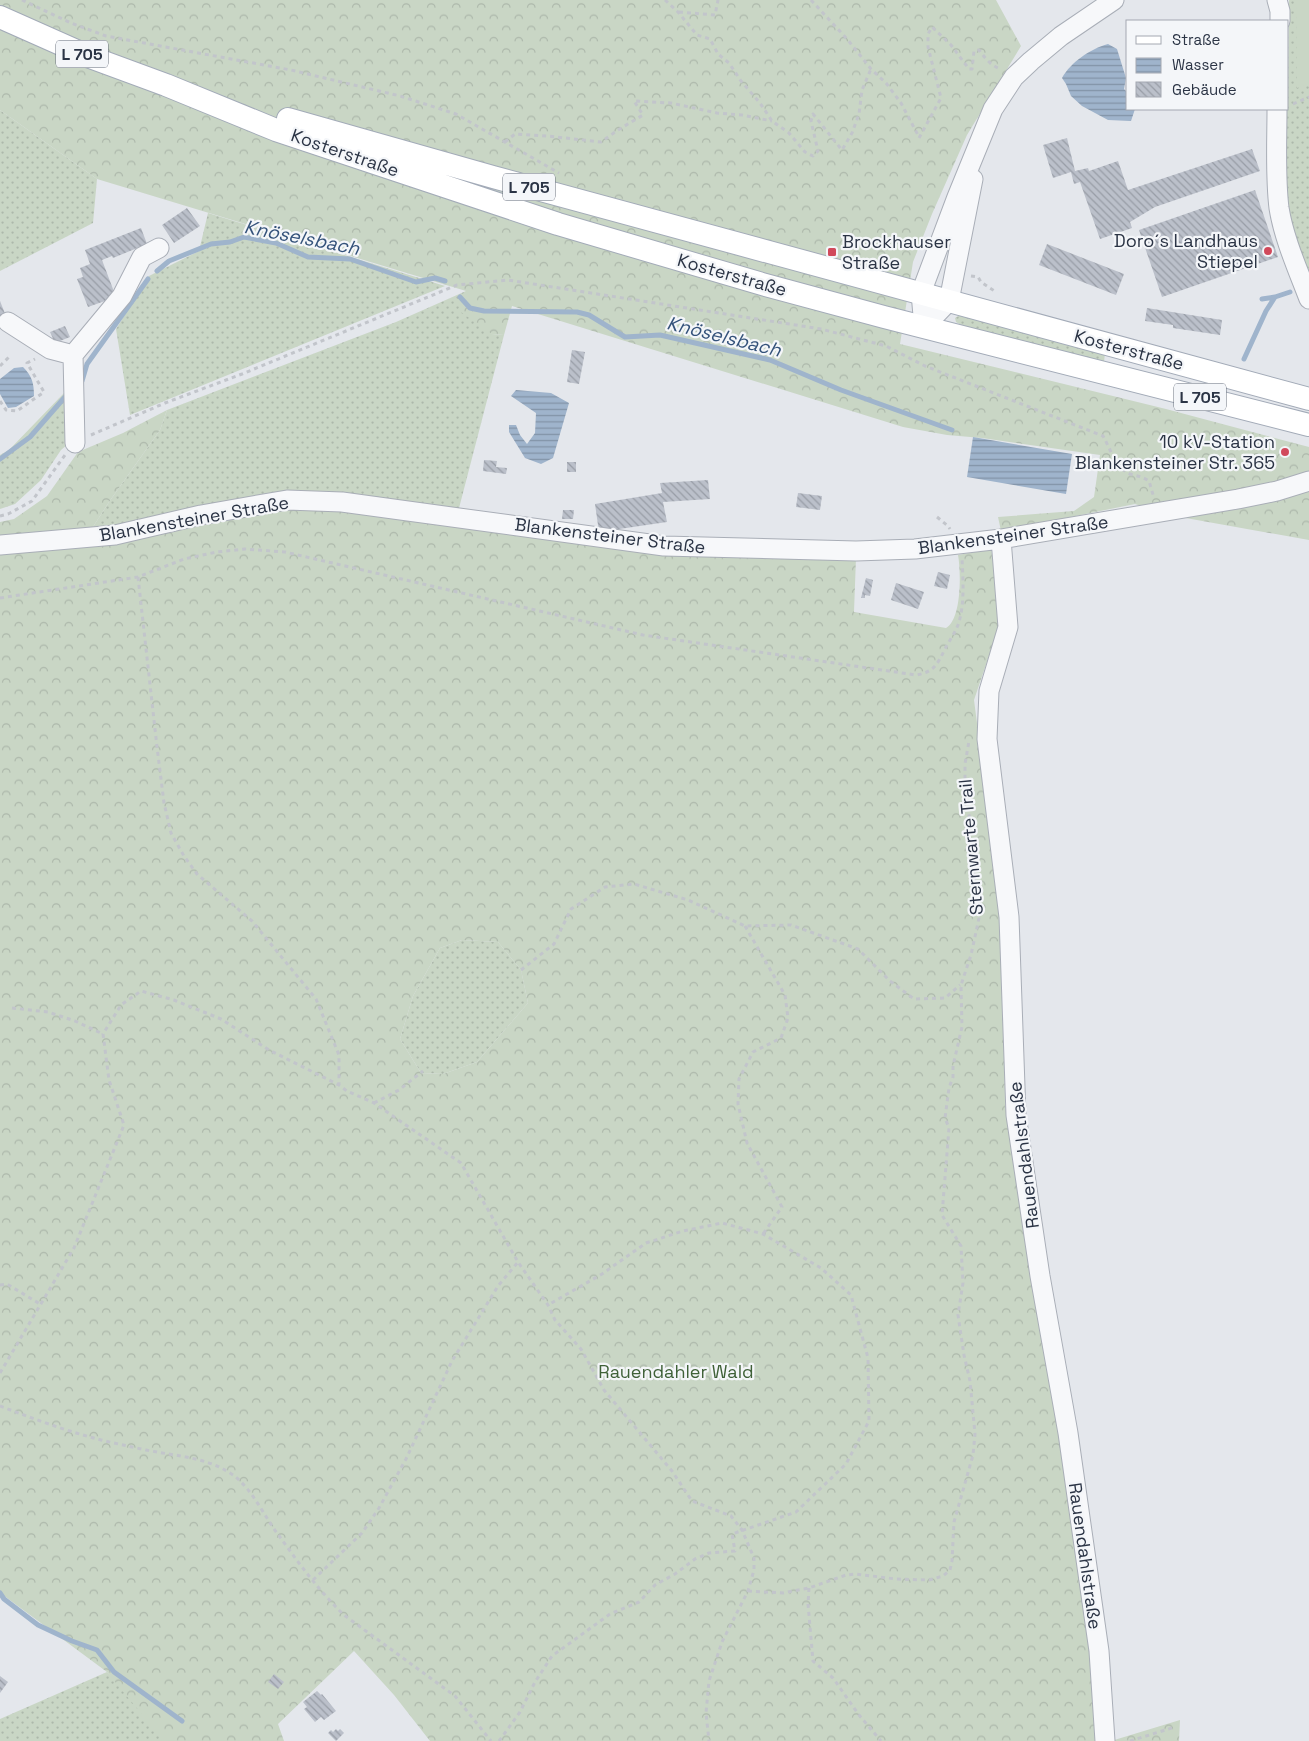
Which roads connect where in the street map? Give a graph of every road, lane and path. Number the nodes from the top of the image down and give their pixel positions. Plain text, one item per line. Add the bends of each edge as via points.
1 (22, 0) edge
2 (665, 0) edge
3 (718, 0) edge
4 (811, 0) edge
5 (1114, 0) edge
6 (1277, 0) edge
7 (678, 12) junction
8 (0, 17) edge
9 (1280, 20) edge
10 (871, 69) junction
11 (1021, 70) junction
12 (166, 85) junction
13 (1309, 97) edge
14 (1289, 106) edge
15 (1277, 110) edge
16 (772, 121) junction
17 (983, 134) junction
18 (505, 142) junction
19 (563, 176) dead end
20 (159, 248) dead end
21 (921, 293) junction
22 (1309, 299) edge
23 (949, 300) junction
24 (8, 322) dead end
25 (924, 327) junction
26 (50, 349) junction
27 (73, 355) junction
28 (10, 356) dead end
29 (0, 366) edge
30 (1309, 399) edge
31 (0, 402) edge
32 (1309, 425) edge
33 (75, 443) junction
34 (1309, 481) edge
35 (1151, 488) dead end
36 (0, 516) edge
37 (1001, 539) junction
38 (961, 544) junction
39 (0, 545) edge
40 (138, 576) junction
41 (0, 598) edge
42 (969, 737) dead end
43 (744, 926) junction
44 (521, 970) dead end
45 (960, 985) junction
46 (12, 1008) dead end
47 (103, 1034) junction
48 (423, 1070) dead end
49 (339, 1085) junction
50 (374, 1103) junction
51 (763, 1234) junction
52 (518, 1262) junction
53 (0, 1285) edge
54 (40, 1304) junction
55 (548, 1305) junction
56 (0, 1373) edge
57 (0, 1406) edge
58 (742, 1530) junction
59 (312, 1580) junction
60 (809, 1588) junction
61 (748, 1591) junction
62 (1175, 1727) dead end
63 (491, 1741) edge
64 (499, 1741) edge
65 (709, 1741) edge
66 (881, 1741) edge
67 (1105, 1741) edge
68 (1130, 1741) edge

1 - 18 path via 106,36 272,66 400,96 456,114
2 - 7 path
3 - 7 path via 715,15
4 - 10 path
5 - 11 street via 1061,36
6 - 9 street
7 - 16 path via 697,35 710,39 718,54 730,63
8 - 12 main road, Kosterstraße / L 705 via 90,57
10 - 11 path via 901,103 920,138 941,98 928,47 928,34 932,27 969,69 972,69 974,51 979,50 998,68
10 - 16 path via 862,90 852,133 842,150 813,114 811,121 818,150 813,156
11 - 17 street via 998,102
12 - 21 main road, Kosterstraße / L 705
12 - 25 main road, Kosterstraße / L 705 via 276,130 558,224
13 - 14 path
15 - 22 street via 1280,210 1288,243
16 - 18 path via 670,103 634,101 643,115 601,142 514,134
17 - 21 street
17 - 23 street
18 - 19 path
20 - 27 street via 142,256 122,296
21 - 23 main road, Kosterstraße / L 705
21 - 25 street
23 - 25 street
23 - 30 main road, Kosterstraße / L 705
24 - 26 street
25 - 32 main road, Kosterstraße / L 705
26 - 27 street
26 - 31 path via 27,363 44,392 17,411 6,410
27 - 33 street
28 - 29 path
33 - 35 path via 165,403 457,285 508,280 821,329 886,346 925,366 1103,436 1123,470 1149,481
33 - 36 path via 32,501
34 - 37 street, Blankensteiner Straße via 1238,499
37 - 38 street, Blankensteiner Straße
37 - 67 street, Rauendahlstraße via 1008,628 989,691 987,739 1009,917 1016,1115 1068,1433 1098,1651
38 - 39 street, Blankensteiner Straße via 856,551 664,546 342,502 288,500 210,513 115,535
38 - 40 path via 963,578 958,624 940,660 928,673 916,675 643,635 285,552 245,549 217,552 184,559
40 - 41 path
40 - 49 path via 164,803 171,833 197,874 252,921 316,999 339,1055
42 - 45 path, Sternwarte Trail via 965,764 966,796 973,834 979,918
43 - 44 path via 688,900 634,884 606,887 571,909 554,944
43 - 45 path via 791,925 858,949 890,981 914,999 945,998
43 - 51 path via 785,995 788,1018 781,1038 753,1052 739,1079 738,1104 747,1143 782,1208
45 - 60 path, Sternwarte Trail via 962,1027 948,1088 945,1118 949,1128 942,1216 961,1246 963,1283 958,1315 970,1381 975,1434 973,1455 954,1522 950,1570 929,1580 846,1575
46 - 47 path via 48,1012
47 - 49 path via 121,1005 140,991 174,1000 221,1019 270,1050
47 - 54 path via 109,1080 124,1125 74,1248
48 - 50 path via 399,1090
49 - 50 path
50 - 52 path via 461,1163
51 - 55 path via 722,1223 646,1243 602,1274
51 - 58 path via 822,1268 851,1294 868,1358 869,1421 846,1464 796,1512
52 - 55 path
52 - 59 path via 498,1286 452,1361 406,1459 362,1533
53 - 54 path via 7,1284
54 - 56 path
55 - 58 path via 555,1320 581,1349 604,1390 692,1500 731,1516
57 - 59 path via 101,1440 210,1464 232,1475 244,1486
58 - 61 path via 754,1558
58 - 64 path via 732,1534 735,1551 710,1553 696,1559 655,1585 639,1602 610,1614 552,1656
59 - 63 path via 344,1615 456,1696
60 - 61 path, Sternwarte Trail via 782,1593
60 - 66 path via 813,1661 833,1678
61 - 65 path via 722,1642 710,1681 706,1713
62 - 68 path

